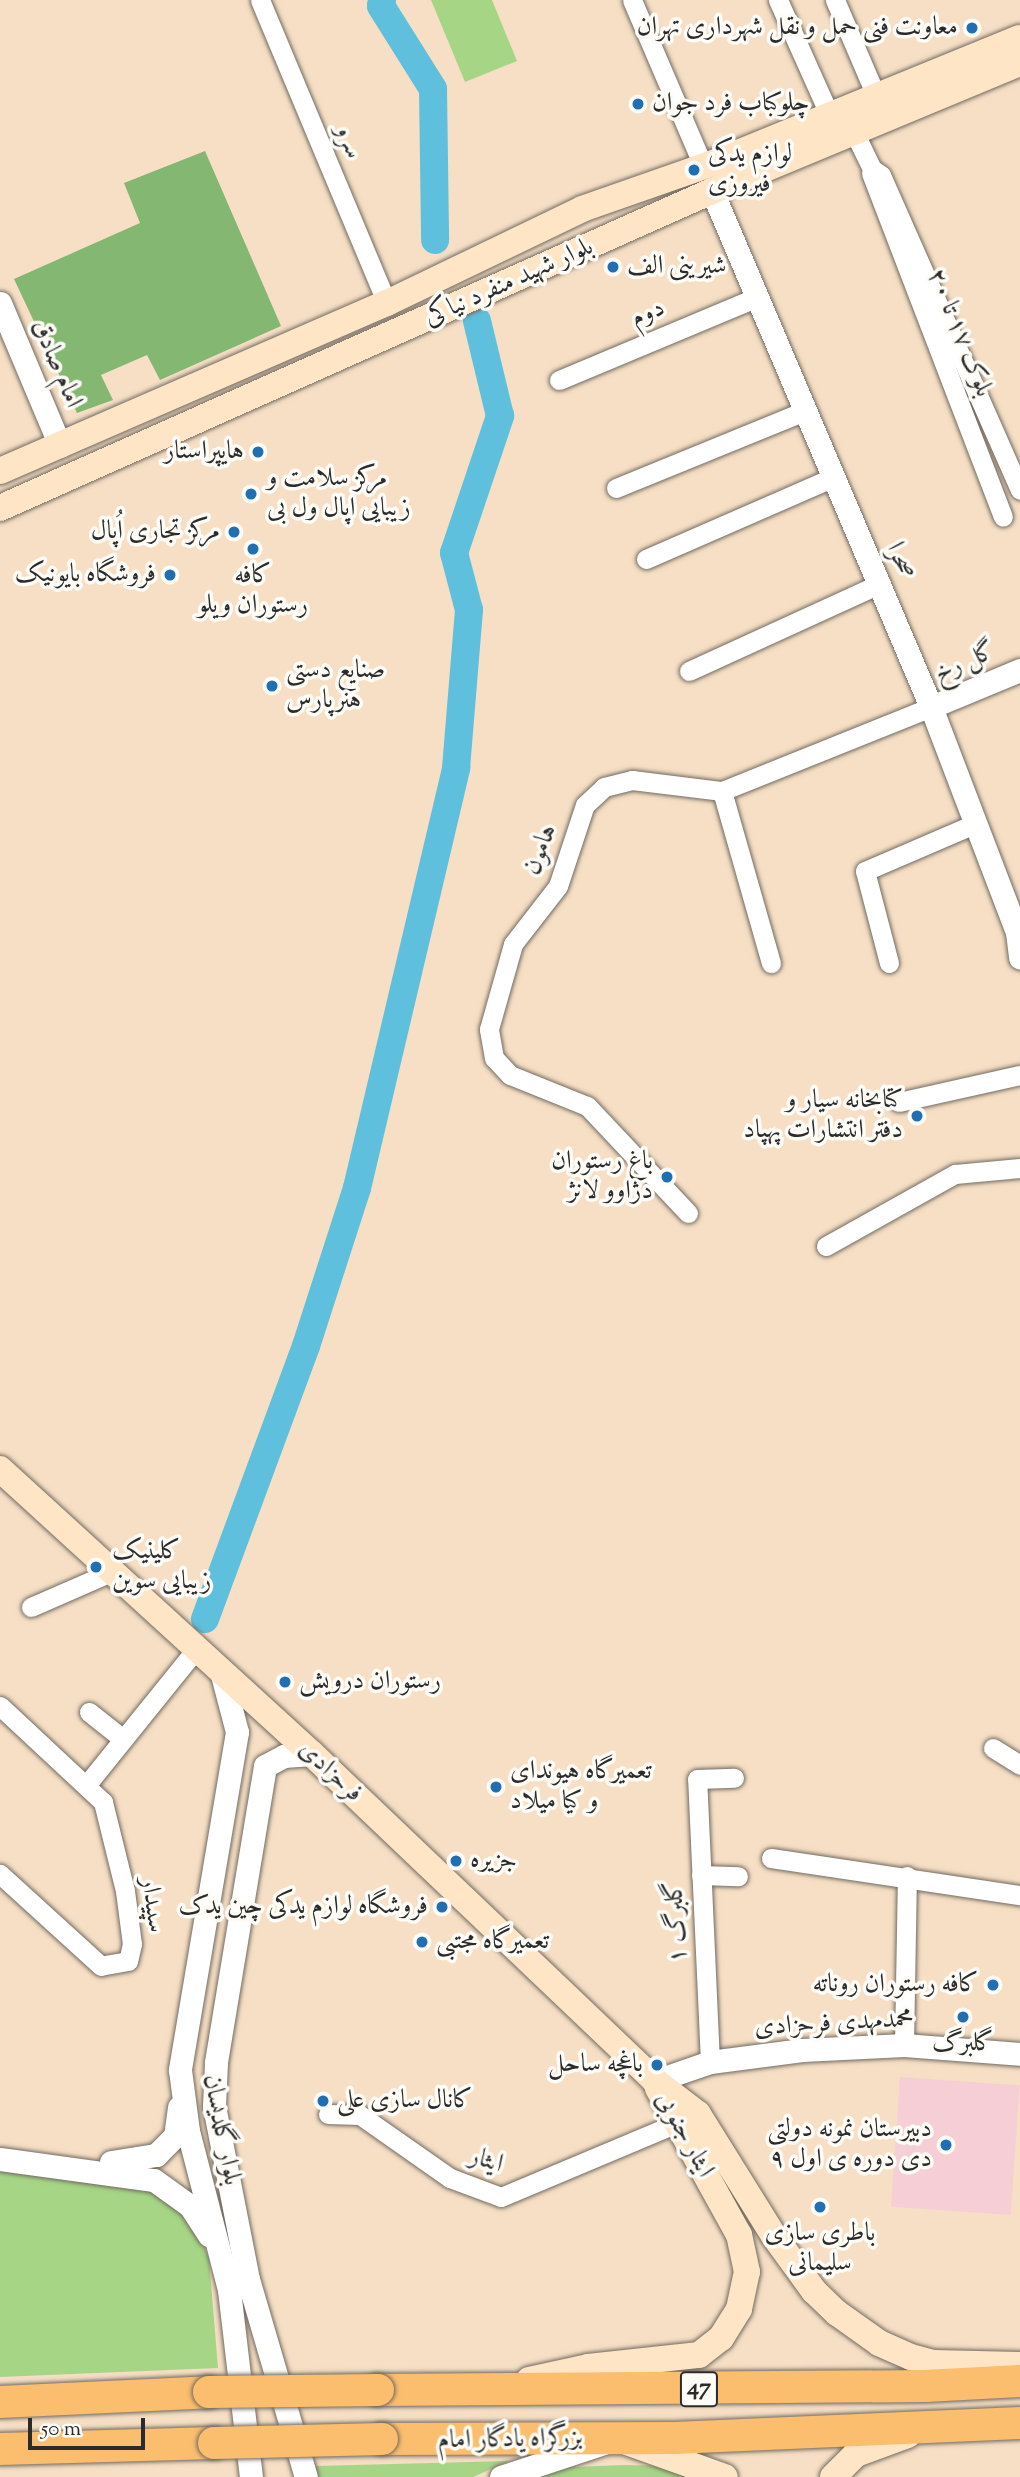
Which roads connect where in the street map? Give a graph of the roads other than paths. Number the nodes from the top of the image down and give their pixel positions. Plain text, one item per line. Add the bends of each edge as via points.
1 (260, 0) edge
2 (632, 0) edge
3 (778, 0) edge
4 (835, 0) edge
5 (1020, 23) edge
6 (1020, 38) edge
7 (1020, 64) edge
8 (872, 84) junction
9 (824, 103) junction
10 (855, 134) junction
11 (708, 165) junction
12 (872, 169) junction
13 (712, 191) junction
14 (449, 273) junction
15 (757, 297) junction
16 (387, 303) junction
17 (466, 303) junction
18 (1, 311) edge
19 (559, 380) dead end
20 (806, 411) junction
21 (60, 446) junction
22 (0, 471) edge
23 (834, 477) junction
24 (617, 488) dead end
25 (1020, 490) edge
26 (0, 508) edge
27 (1003, 517) dead end
28 (646, 559) dead end
29 (879, 584) junction
30 (1020, 670) edge
31 (689, 671) dead end
32 (931, 707) junction
33 (722, 791) junction
34 (974, 824) junction
35 (1020, 958) edge
36 (771, 963) dead end
37 (889, 963) dead end
38 (1020, 1075) edge
39 (899, 1102) dead end
40 (1020, 1168) edge
41 (688, 1213) dead end
42 (826, 1246) dead end
43 (0, 1469) edge
44 (111, 1572) junction
45 (31, 1607) dead end
46 (196, 1649) junction
47 (221, 1671) junction
48 (0, 1706) edge
49 (89, 1712) dead end
50 (123, 1739) junction
51 (993, 1748) dead end
52 (312, 1754) junction
53 (232, 1760) junction
54 (1020, 1765) edge
55 (265, 1766) junction
56 (734, 1778) dead end
57 (88, 1783) junction
58 (771, 1857) dead end
59 (0, 1874) edge
60 (701, 1875) junction
61 (738, 1876) dead end
62 (907, 1876) junction
63 (1020, 1895) edge
64 (904, 2045) junction
65 (1020, 2053) edge
66 (710, 2062) junction
67 (181, 2080) junction
68 (654, 2081) junction
69 (328, 2114) dead end
70 (675, 2124) junction
71 (0, 2148) edge
72 (0, 2159) edge
73 (219, 2249) junction
74 (1020, 2365) edge
75 (1020, 2381) edge
76 (483, 2390) junction
77 (0, 2394) edge
78 (42, 2399) junction
79 (0, 2402) edge
80 (1020, 2423) edge
81 (930, 2429) junction
82 (616, 2438) junction
83 (0, 2449) edge
84 (251, 2477) edge
85 (306, 2477) edge
86 (501, 2477) edge
87 (725, 2477) edge
88 (833, 2477) edge

1 - 16 street, سرو
2 - 11 street
3 - 9 street
4 - 8 street
5 - 8 main road
6 - 11 main road, بلوار شهید منفرد نیاکی
7 - 10 main road, بلوار شهید منفرد نیاکی
8 - 9 main road
9 - 11 main road via 736,144
10 - 12 street
10 - 13 main road, بلوار شهید منفرد نیاکی
11 - 14 main road, بلوار شهید منفرد نیاکی via 582,209
12 - 25 street via 881,175
12 - 27 street, بلوک ۱۷ تا ۲۰ via 869,178
13 - 15 street, صحرا
13 - 17 main road, بلوار شهید منفرد نیاکی
14 - 16 main road, بلوار شهید منفرد نیاکی
14 - 17 main road via 439,286 442,300
15 - 19 street, دوم
15 - 20 street, صحرا
16 - 21 main road, بلوار شهید منفرد نیاکی
17 - 26 main road, بلوار شهید منفرد نیاکی
18 - 21 street, امام صادق
20 - 23 street, صحرا
20 - 24 street
21 - 22 main road, بلوار شهید منفرد نیاکی
23 - 28 street
23 - 29 street, صحرا
29 - 31 street
29 - 32 street, صحرا
30 - 32 street, گل رخ
32 - 33 street, هامون
32 - 34 street, صحرا
33 - 36 street
33 - 41 street, هامون via 632,780 604,788 585,805 558,887 513,944 489,1029 494,1058 510,1075 587,1106
34 - 35 street, صحرا via 1017,933
34 - 37 street via 865,871
38 - 39 street
40 - 42 street via 956,1174
43 - 44 main road, فرحزادی
44 - 45 street
44 - 46 main road, فرحزادی
46 - 47 main road, فرحزادی
46 - 50 street
47 - 52 main road, فرحزادی
47 - 53 street, بلوار گلدیسان via 236,1732
48 - 57 street
49 - 50 street
50 - 57 street
51 - 54 street
52 - 55 street via 284,1756
52 - 68 main road, فرحزادی
53 - 55 street via 253,1753
53 - 67 street, بلوار گلدیسان via 182,2047
55 - 85 street, بلوار گلدیسان via 220,2035 215,2106 248,2279
56 - 60 street, گلبرگ ۱ via 697,1779
57 - 59 street, سپیدار via 110,1819 132,1944 128,1961 101,1966
58 - 62 street
60 - 61 street
60 - 66 street, گلبرگ ۱
62 - 63 street
62 - 64 street
64 - 65 street, محمدمهدی فرحزادی
64 - 66 street, محمدمهدی فرحزادی via 802,2050
66 - 68 street, محمدمهدی فرحزادی
67 - 71 street via 175,2136 156,2155 126,2162 86,2161
67 - 73 street, بلوار گلدیسان via 188,2131
68 - 70 main road, ایثار جنوبی
68 - 74 main road, ایثار جنوبی via 698,2114 814,2291 860,2332 895,2351 934,2363
69 - 70 street, ایثار via 360,2115 450,2178 501,2197
70 - 76 main road, ایثار جنوبی via 745,2252 745,2292 730,2326 710,2349 686,2358 589,2367
72 - 73 street via 154,2180 190,2207
73 - 84 street, بلوار گلدیسان via 235,2328
75 - 76 highway, بزرگراه یادگار امام / 47
76 - 78 highway, بزرگراه یادگار امام / 47, bridge via 209,2392
77 - 78 highway
78 - 79 highway, بزرگراه یادگار امام / 47
80 - 81 highway, بزرگراه یادگار امام / 47
81 - 82 highway, بزرگراه یادگار امام / 47
81 - 88 main road via 856,2454
82 - 83 highway, بزرگراه یادگار امام / 47, bridge
82 - 86 street via 579,2455
82 - 87 main road

